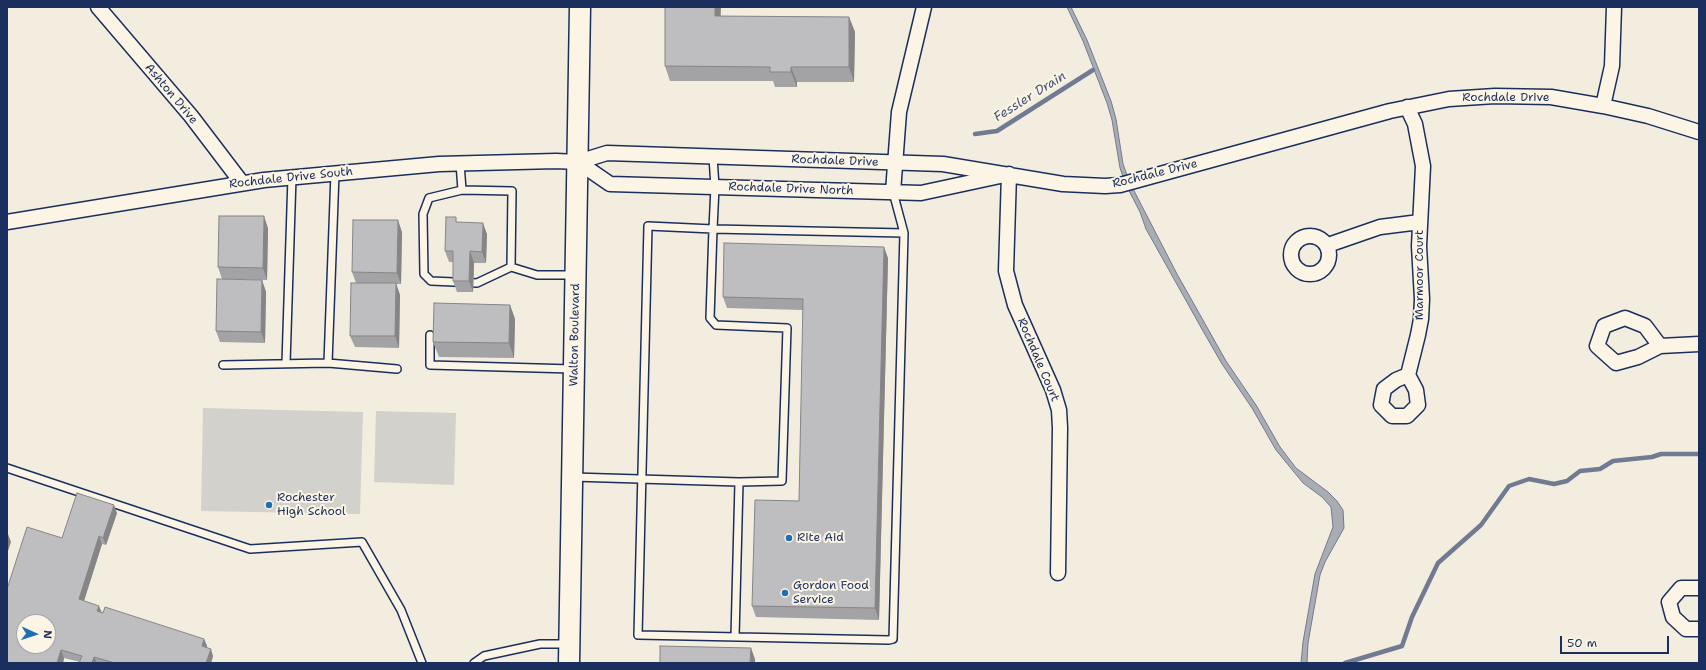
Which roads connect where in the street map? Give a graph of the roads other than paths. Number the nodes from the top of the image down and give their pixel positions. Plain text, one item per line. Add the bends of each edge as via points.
1 (98, 7) edge
2 (580, 7) edge
3 (924, 7) edge
4 (1614, 7) edge
5 (1603, 106) junction
6 (1407, 107) junction
7 (1699, 132) edge
8 (713, 157) junction
9 (578, 162) junction
10 (460, 163) junction
11 (895, 163) junction
12 (335, 173) junction
13 (1008, 174) junction
14 (292, 177) junction
15 (242, 183) junction
16 (715, 187) junction
17 (462, 190) junction
18 (893, 192) junction
19 (7, 222) edge
20 (1420, 222) junction
21 (713, 230) junction
22 (904, 233) junction
23 (1328, 245) dead end
24 (511, 267) junction
25 (576, 275) junction
26 (430, 335) dead end
27 (1699, 344) edge
28 (1660, 346) dead end
29 (328, 363) junction
30 (286, 364) junction
31 (222, 365) dead end
32 (397, 369) dead end
33 (574, 369) junction
34 (1408, 375) dead end
35 (7, 468) edge
36 (572, 478) junction
37 (641, 479) junction
38 (739, 482) junction
39 (1058, 573) dead end
40 (1699, 588) edge
41 (1699, 629) edge
42 (735, 637) junction
43 (569, 654) edge
44 (422, 663) edge
45 (474, 663) edge

1 - 15 street, Ashton Drive via 191,116
2 - 9 main road, Walton Boulevard
3 - 11 street via 899,112
4 - 5 street via 1612,66
5 - 6 street, Rochdale Drive via 1551,97 1496,96 1449,99
5 - 7 street, Rochdale Drive via 1648,116
6 - 13 street, Rochdale Drive via 1120,185 1074,186
6 - 20 street via 1415,124 1423,166
8 - 9 street, Rochdale Drive via 607,153
8 - 11 street, Rochdale Drive
8 - 16 lane
9 - 10 street, Rochdale Drive South
9 - 16 street, Rochdale Drive North via 610,184
9 - 25 main road, Walton Boulevard
10 - 12 street, Rochdale Drive South
10 - 17 lane
11 - 13 street, Rochdale Drive via 943,164
11 - 18 street
12 - 14 street, Rochdale Drive South
12 - 29 lane
13 - 18 street, Rochdale Drive North via 921,193
13 - 39 street, Rochdale Court via 1006,271 1015,305 1053,390 1059,410
14 - 15 street, Rochdale Drive South
14 - 30 lane
15 - 19 street, Rochdale Drive South
16 - 18 street, Rochdale Drive North
16 - 21 lane
17 - 24 lane via 512,191
17 - 24 lane via 429,198 423,214 424,274 431,281 477,283
18 - 22 lane
20 - 23 street, Marmoor Court via 1380,227
20 - 34 street, Marmoor Court via 1422,299 1418,335
21 - 22 lane
21 - 37 lane via 648,226
21 - 38 lane via 710,318 716,325 786,328 782,481
22 - 42 lane via 893,639
24 - 25 lane via 537,275
25 - 33 main road, Walton Boulevard
26 - 33 lane via 430,365
27 - 28 street
29 - 30 lane
29 - 32 lane
30 - 31 lane
33 - 36 main road, Walton Boulevard
35 - 44 lane via 250,549 362,542 401,610
36 - 37 lane
36 - 43 main road, Walton Boulevard
37 - 38 lane
37 - 42 lane via 638,635
38 - 42 lane
40 - 41 street via 1681,588 1670,602 1673,617 1686,629
43 - 45 lane via 540,644 484,656

